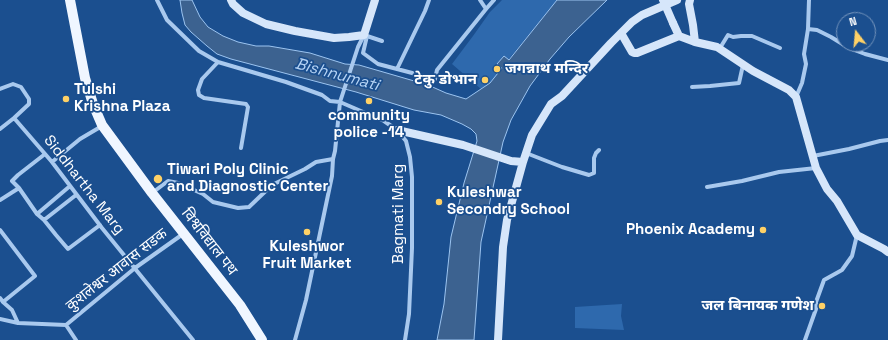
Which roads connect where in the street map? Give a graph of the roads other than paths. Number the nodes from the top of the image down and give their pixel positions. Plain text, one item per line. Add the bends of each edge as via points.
1 (70, 0) edge
2 (157, 0) edge
3 (231, 0) edge
4 (375, 0) edge
5 (429, 0) edge
6 (480, 0) edge
7 (494, 0) edge
8 (663, 0) edge
9 (677, 0) edge
10 (690, 0) edge
11 (809, 0) edge
12 (486, 9) junction
13 (808, 29) junction
14 (621, 33) junction
15 (365, 35) junction
16 (679, 36) junction
17 (382, 41) dead end
18 (695, 42) junction
19 (780, 48) dead end
20 (725, 52) junction
21 (888, 60) edge
22 (218, 62) junction
23 (743, 64) junction
24 (397, 69) junction
25 (692, 87) dead end
26 (0, 89) edge
27 (796, 97) junction
28 (340, 102) junction
29 (14, 118) junction
30 (102, 125) junction
31 (0, 129) edge
32 (397, 130) junction
33 (888, 140) edge
34 (241, 148) dead end
35 (599, 150) dead end
36 (526, 153) junction
37 (45, 154) junction
38 (813, 156) junction
39 (333, 159) junction
40 (52, 162) junction
41 (523, 162) junction
42 (816, 168) junction
43 (70, 186) junction
44 (707, 187) dead end
45 (19, 188) junction
46 (152, 193) junction
47 (76, 195) junction
48 (0, 200) edge
49 (37, 214) junction
50 (44, 220) junction
51 (100, 225) junction
52 (0, 230) edge
53 (183, 234) junction
54 (857, 235) junction
55 (888, 252) edge
56 (135, 268) junction
57 (2, 300) edge
58 (0, 319) edge
59 (18, 323) junction
60 (66, 325) junction
61 (76, 340) edge
62 (193, 340) edge
63 (262, 340) edge
64 (295, 340) edge
65 (405, 340) edge
66 (498, 340) edge
67 (805, 340) edge

1 - 30 main road, विश्वविद्याल पथ via 85,78
2 - 22 street, Bagmati Marg via 167,20 200,51
3 - 15 street via 243,14 266,24 334,38
4 - 15 street
5 - 24 street
6 - 12 street
7 - 12 street
8 - 16 street, bridge
9 - 14 street via 642,15
10 - 18 street
11 - 13 street
12 - 24 street via 437,70 435,79
13 - 21 street via 817,30 849,48
13 - 27 street via 804,54 806,64
14 - 16 street via 634,54
14 - 36 street via 562,96 551,104 532,135
15 - 17 street
15 - 24 street via 364,54 378,64
15 - 28 street via 358,47
16 - 18 street
18 - 20 street via 717,47
19 - 20 street via 752,36 728,35 720,48
20 - 23 street
22 - 28 street, Bagmati Marg via 286,82
22 - 34 street via 202,79 198,90 204,98 246,104 248,107
23 - 25 street via 739,83
23 - 27 street via 789,90
26 - 29 street via 13,84 21,88 29,99 29,104
27 - 38 street
28 - 32 street, Bagmati Marg via 384,121
28 - 39 street
29 - 31 street
29 - 37 street, Siddhartha Marg
30 - 40 street
30 - 46 main road, विश्वविद्याल पथ
32 - 41 street
32 - 65 street, Bagmati Marg via 406,141 412,177 412,256
33 - 38 street
35 - 36 street via 594,158 594,173 589,175
36 - 41 street
37 - 40 street, Siddhartha Marg
37 - 45 street via 12,181
38 - 42 street
39 - 46 street via 316,162 272,185 249,207 238,208 213,202 203,194 168,181
39 - 64 street via 332,176 306,300
40 - 43 street, Siddhartha Marg
41 - 66 street via 507,220 503,247
42 - 44 street via 779,172
42 - 54 street
43 - 47 street, Siddhartha Marg
43 - 49 street
45 - 48 street
45 - 49 street
46 - 53 main road, विश्वविद्याल पथ
47 - 50 street
47 - 51 street, Siddhartha Marg
49 - 50 street
50 - 51 street via 68,249
51 - 56 street, Siddhartha Marg
52 - 57 street via 35,276
53 - 56 street, कुशलेश्वर आवास सडक
53 - 63 main road, विश्वविद्याल पथ via 240,305
54 - 55 street
54 - 67 street via 852,256 842,270 824,280
56 - 60 street, कुशलेश्वर आवास सडक
56 - 62 street, Siddhartha Marg
57 - 59 street via 12,310
58 - 59 street
59 - 60 street
60 - 61 street

